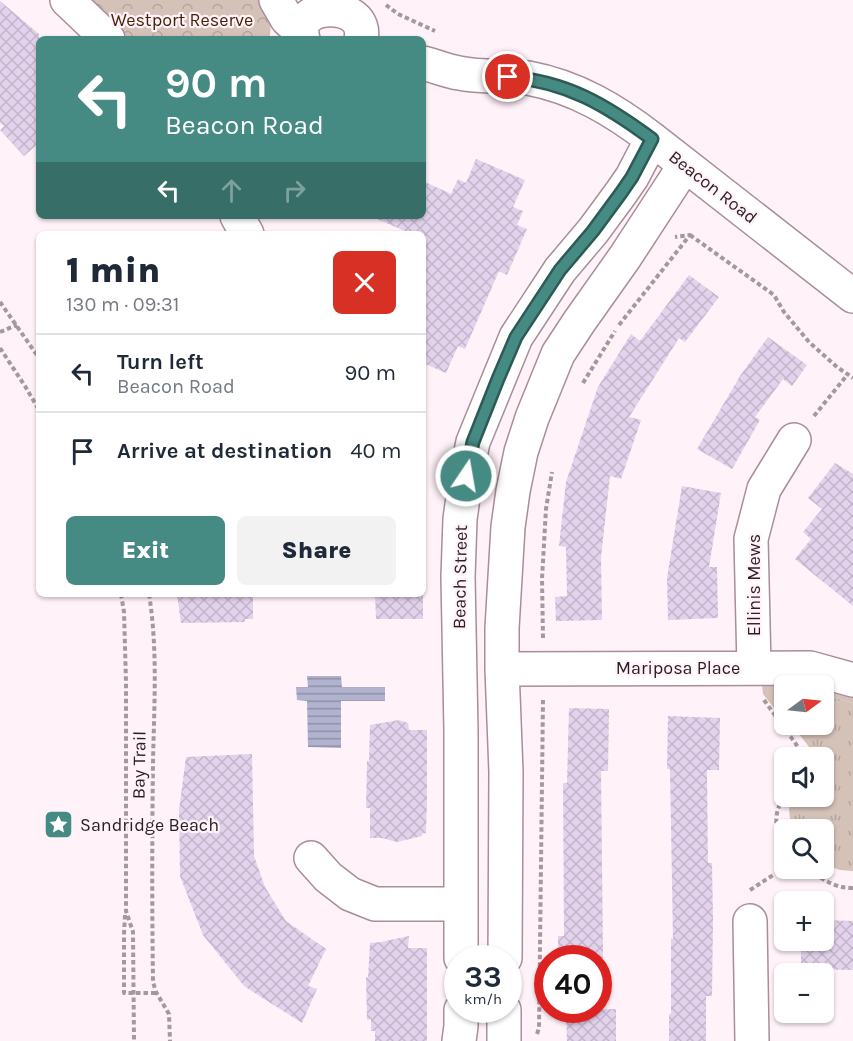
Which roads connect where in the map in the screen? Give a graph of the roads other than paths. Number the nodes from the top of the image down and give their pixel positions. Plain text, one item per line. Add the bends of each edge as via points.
1 (67, 0) edge
2 (276, 0) edge
3 (356, 19) edge
4 (105, 36) edge
5 (300, 36) edge
6 (301, 36) edge
7 (426, 64) edge
8 (459, 74) junction
9 (426, 80) edge
10 (652, 139) junction
11 (685, 165) junction
12 (853, 296) edge
13 (794, 440) road end
14 (751, 668) junction
15 (502, 669) junction
16 (853, 680) edge
17 (311, 858) dead end
18 (461, 904) junction
19 (750, 921) dead end
20 (461, 945) edge
21 (505, 945) edge
22 (461, 1023) edge
23 (504, 1023) edge
24 (459, 1041) edge
25 (504, 1041) edge
26 (752, 1041) edge

1 - 4 street
2 - 5 street
3 - 6 street via 338,1 322,2 309,10
7 - 8 street, Beacon Road
8 - 9 street, Beacon Road
8 - 10 street, Beacon Road via 526,78 552,84 599,103
10 - 11 street, Beacon Road
10 - 18 street, Beach Street via 632,177 560,270 516,337 473,442 460,519 458,578
11 - 12 street, Beacon Road
11 - 15 street via 558,354 532,418 520,452 508,527
13 - 14 street, Ellinis Mews via 764,489 751,539
14 - 15 street, Mariposa Place
14 - 16 street, Mariposa Place via 810,668
15 - 21 street
17 - 18 street via 350,894 375,904
18 - 20 street, Beach Street
19 - 26 street
22 - 24 street
23 - 25 street

